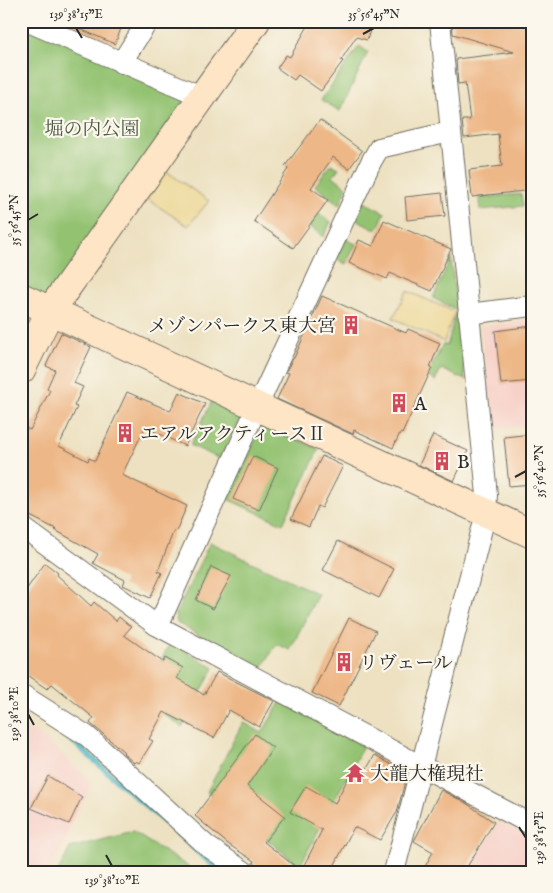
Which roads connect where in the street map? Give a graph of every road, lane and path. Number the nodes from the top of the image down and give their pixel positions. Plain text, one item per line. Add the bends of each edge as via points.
1 (148, 21) edge
2 (256, 21) edge
3 (440, 21) edge
4 (34, 23) edge
5 (121, 63) junction
6 (203, 97) junction
7 (450, 132) junction
8 (21, 297) edge
9 (532, 306) edge
10 (50, 311) junction
11 (468, 314) junction
12 (21, 370) edge
13 (257, 407) junction
14 (486, 513) junction
15 (21, 526) edge
16 (532, 534) edge
17 (156, 625) junction
18 (21, 694) edge
19 (421, 766) junction
20 (532, 825) edge
21 (245, 872) edge
22 (394, 872) edge

1 - 5 street
2 - 6 street
3 - 7 street
4 - 5 street
5 - 6 street
6 - 10 street
7 - 11 street
7 - 13 street via 379,148
8 - 10 street
9 - 11 street
10 - 12 street
10 - 13 street
11 - 14 street via 487,495
13 - 14 street
13 - 17 street
14 - 16 street
14 - 19 street
15 - 17 street
17 - 19 street
18 - 21 street via 87,736 207,846
19 - 20 street
19 - 22 street

